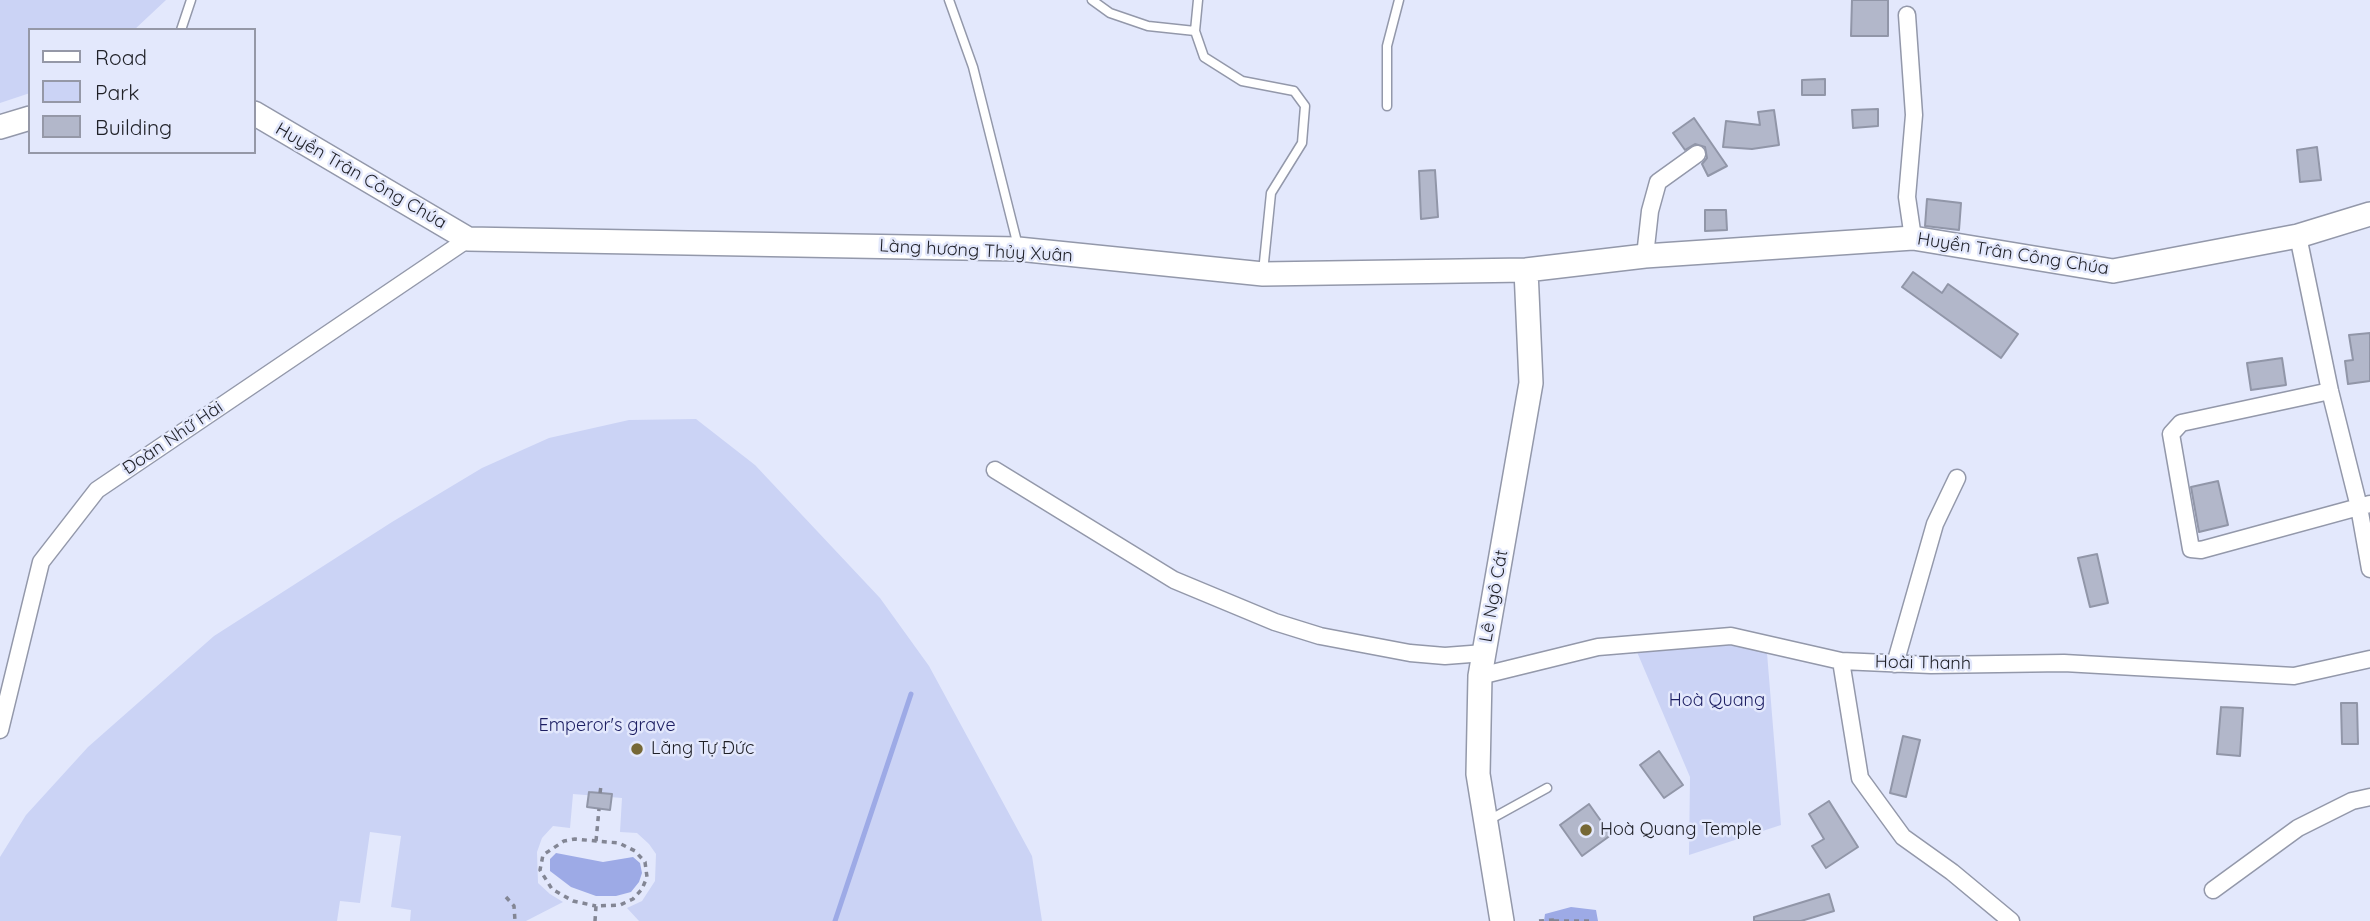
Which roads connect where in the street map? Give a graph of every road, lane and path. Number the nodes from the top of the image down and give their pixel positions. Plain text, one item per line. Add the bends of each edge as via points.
1 (191, 0) edge
2 (950, 0) edge
3 (1092, 0) edge
4 (1198, 0) edge
5 (1399, 0) edge
6 (1907, 15) dead end
7 (182, 28) edge
8 (1195, 31) junction
9 (1387, 106) dead end
10 (256, 114) edge
11 (28, 119) edge
12 (0, 127) edge
13 (1696, 154) dead end
14 (2370, 214) edge
15 (2298, 236) junction
16 (1913, 238) junction
17 (468, 239) junction
18 (1018, 249) junction
19 (1645, 256) junction
20 (1526, 270) junction
21 (1263, 275) junction
22 (2330, 391) junction
23 (995, 470) dead end
24 (1957, 478) dead end
25 (2364, 506) edge
26 (2370, 569) edge
27 (1484, 653) junction
28 (2370, 659) edge
29 (1841, 661) junction
30 (1895, 664) junction
31 (1480, 676) junction
32 (0, 730) edge
33 (601, 786) dead end
34 (1547, 789) dead end
35 (600, 793) dead end
36 (2370, 797) edge
37 (599, 809) dead end
38 (1486, 822) junction
39 (596, 841) junction
40 (2213, 890) dead end
41 (506, 897) dead end
42 (596, 906) junction
43 (1554, 920) edge
44 (515, 921) edge
45 (595, 921) edge
46 (1502, 921) edge
47 (1539, 921) edge
48 (1591, 921) edge
49 (2011, 921) edge

1 - 7 lane
2 - 18 lane via 973,66
3 - 8 lane via 1110,13 1148,26
4 - 8 lane
5 - 9 lane via 1387,46
6 - 16 street via 1914,115 1907,197
8 - 21 lane via 1204,57 1242,81 1294,92 1305,106 1302,143 1271,193
10 - 17 street, Huyền Trân Công Chúa
11 - 12 street
13 - 19 street via 1658,182
14 - 15 street, Huyền Trân Công Chúa
15 - 16 street, Huyền Trân Công Chúa via 2113,271
15 - 22 street
16 - 19 street, Huyền Trân Công Chúa
17 - 18 street, Làng hương Thủy Xuân
17 - 32 street, Đoàn Nhữ Hài via 97,490 41,562
18 - 21 street, Làng hương Thủy Xuân
19 - 20 street, Huyền Trân Công Chúa
20 - 21 street, Làng hương Thủy Xuân
20 - 27 street, Lê Ngô Cát via 1531,383
22 - 25 street
22 - 25 street via 2180,423 2171,435 2191,550
23 - 27 street via 1174,580 1264,619 1320,636 1410,653
24 - 30 street via 1935,524
25 - 26 street
27 - 31 street, Lê Ngô Cát
28 - 30 street, Hoài Thanh via 2294,676 2064,663
29 - 30 street, Hoài Thanh
29 - 31 street, Hoài Thanh via 1731,636 1598,646
29 - 49 street via 1860,778 1903,837
31 - 38 street, Lê Ngô Cát via 1478,774
33 - 35 path
34 - 38 lane
36 - 40 street via 2298,828
37 - 39 path
38 - 46 street, Lê Ngô Cát
39 - 42 path via 619,843 635,851 645,862 647,877 633,899
39 - 42 path via 575,839 553,847 543,855 540,870 552,889 573,901
41 - 44 path via 514,906
42 - 45 path
43 - 47 path
43 - 48 path

